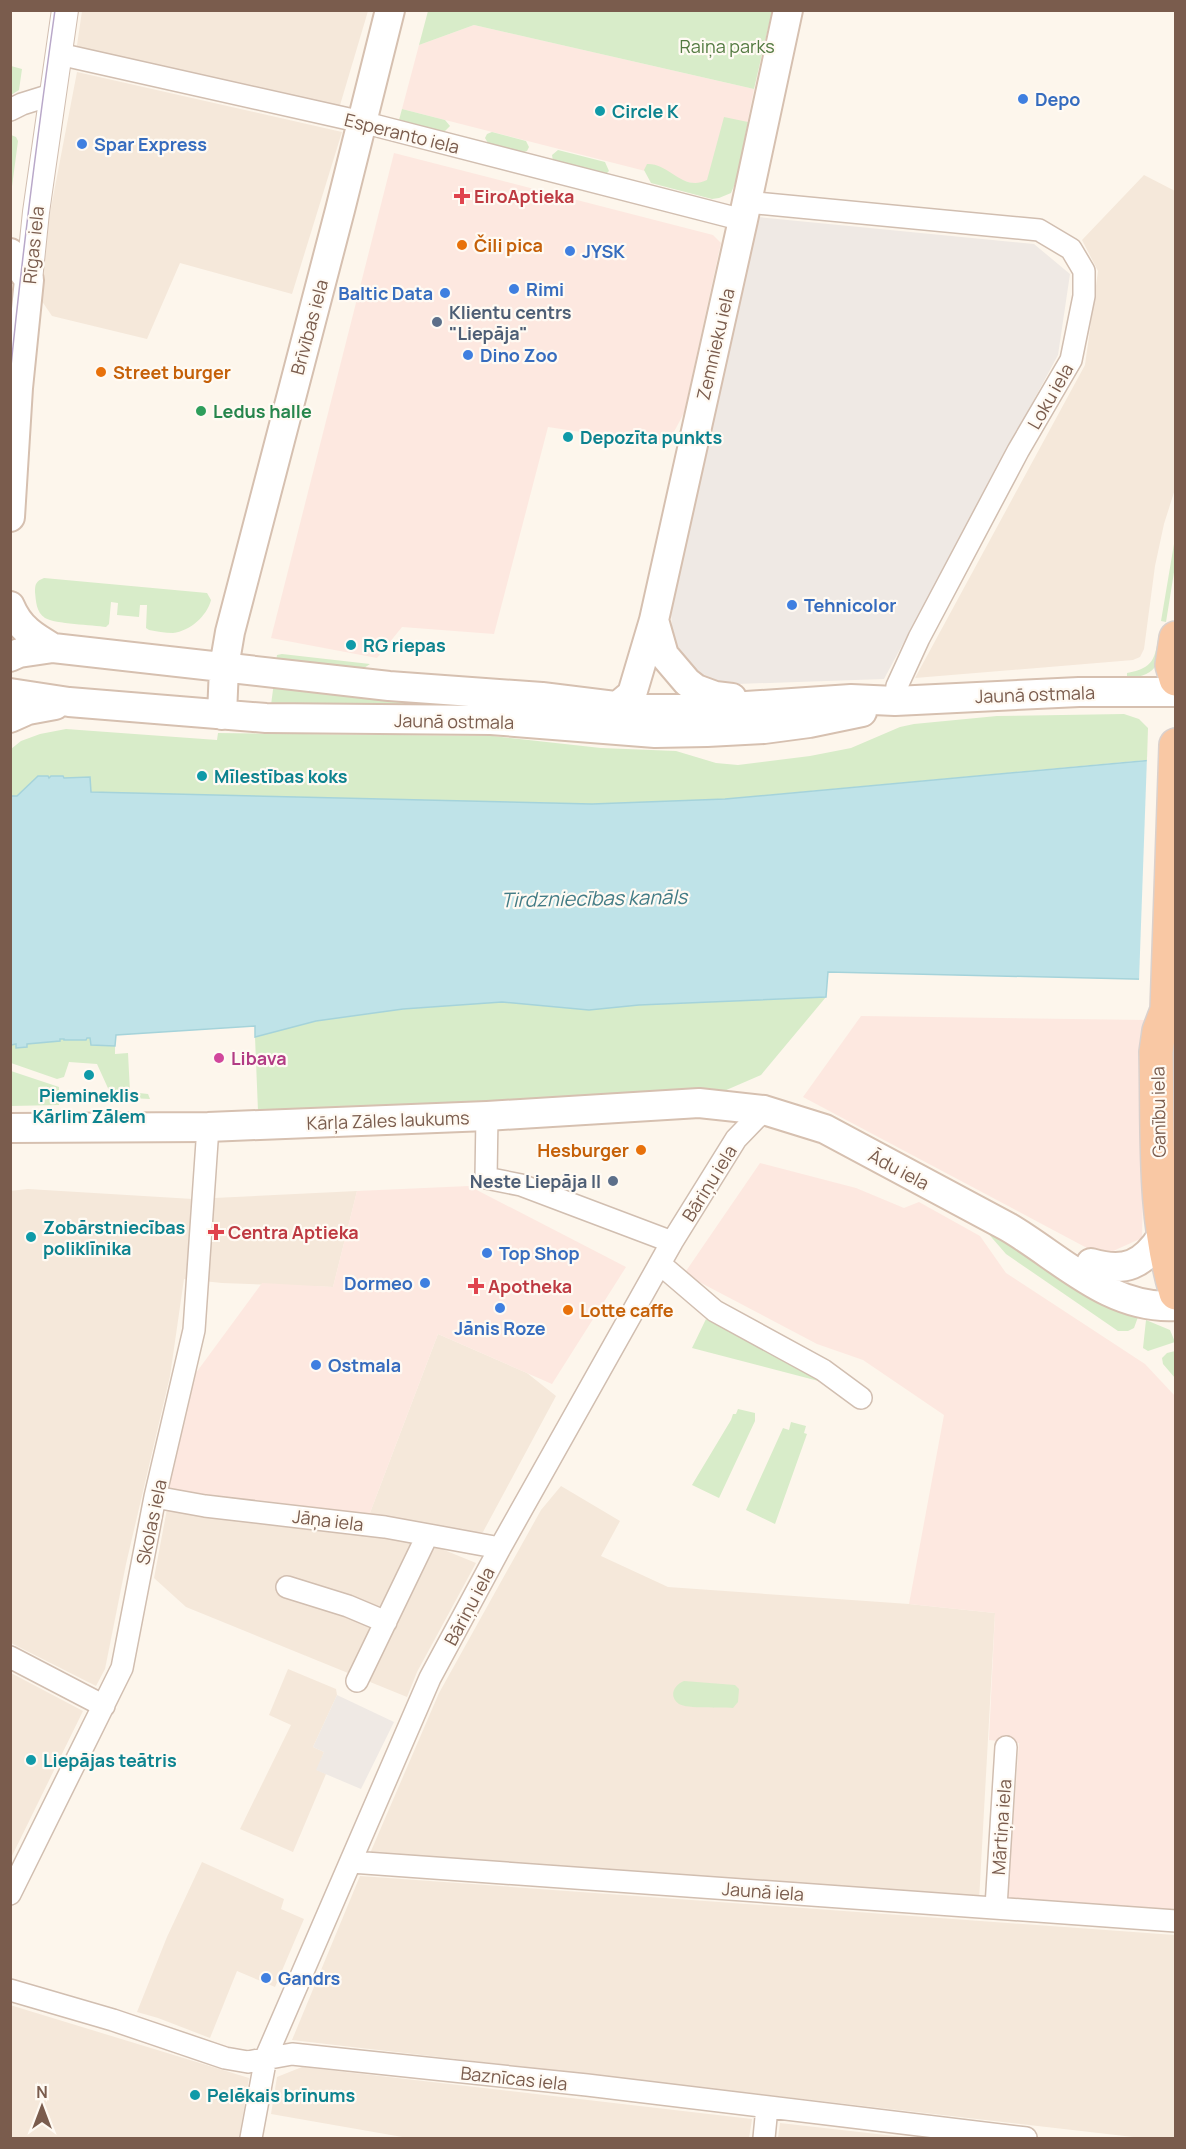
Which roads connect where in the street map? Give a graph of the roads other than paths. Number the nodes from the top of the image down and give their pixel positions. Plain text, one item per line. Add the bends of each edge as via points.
1 (65, 10) edge
2 (390, 10) edge
3 (788, 10) edge
4 (59, 54) junction
5 (54, 94) junction
6 (10, 110) edge
7 (362, 122) junction
8 (745, 211) junction
9 (10, 253) edge
10 (29, 280) junction
11 (10, 517) edge
12 (10, 606) edge
13 (654, 620) junction
14 (1176, 638) edge
15 (53, 648) junction
16 (10, 657) edge
17 (224, 666) junction
18 (1176, 679) edge
19 (1176, 692) edge
20 (10, 693) edge
21 (895, 701) junction
22 (69, 702) junction
23 (779, 702) junction
24 (616, 707) junction
25 (222, 715) junction
26 (10, 718) edge
27 (590, 729) junction
28 (1176, 745) edge
29 (1171, 1019) edge
30 (764, 1110) junction
31 (487, 1116) junction
32 (208, 1127) junction
33 (10, 1128) edge
34 (1162, 1236) junction
35 (1029, 1240) junction
36 (672, 1242) junction
37 (1091, 1263) junction
38 (660, 1264) junction
39 (1175, 1294) edge
40 (861, 1398) dead end
41 (155, 1497) junction
42 (427, 1536) junction
43 (500, 1548) junction
44 (287, 1587) dead end
45 (386, 1622) junction
46 (10, 1657) edge
47 (357, 1681) dead end
48 (104, 1706) junction
49 (1006, 1747) dead end
50 (351, 1862) junction
51 (10, 1894) edge
52 (996, 1907) junction
53 (1176, 1921) edge
54 (10, 1990) edge
55 (266, 2057) junction
56 (767, 2107) junction
57 (963, 2135) edge
58 (251, 2139) edge
59 (764, 2139) edge
60 (1026, 2139) edge

1 - 4 street, Rīgas iela
2 - 7 main road, Brīvības iela
3 - 8 main road, Zemnieku iela
4 - 5 street, Rīgas iela
4 - 7 street, Esperanto iela
5 - 6 street
5 - 10 street, Rīgas iela
7 - 8 street, Esperanto iela
7 - 17 main road, Brīvības iela
8 - 13 main road, Zemnieku iela
8 - 21 street, Loku iela via 1038,230 1071,249 1084,271 1084,296 1071,360 924,628 902,673
9 - 10 main road
10 - 11 main road, Rīgas iela
12 - 15 main road via 21,626
13 - 23 main road via 664,655 696,689 715,696
13 - 24 main road, Zemnieku iela via 632,694
14 - 18 highway via 1172,665
15 - 16 main road, Jaunā ostmala
15 - 17 main road, Jaunā ostmala
17 - 24 main road, Jaunā ostmala
17 - 25 main road, Brīvības iela
19 - 21 main road, Jaunā ostmala via 1079,692
20 - 22 main road, Jaunā ostmala
21 - 23 main road, Jaunā ostmala
21 - 27 main road, Jaunā ostmala via 855,714 764,729 665,733
22 - 25 main road, Jaunā ostmala
22 - 26 main road via 28,710
23 - 24 main road, Jaunā ostmala via 701,709
24 - 27 main road, Zemnieku iela
25 - 27 main road, Jaunā ostmala via 491,720
28 - 29 highway, Ganību iela
29 - 34 highway, Ganību iela via 1159,1031 1156,1052
30 - 31 main road, Kārļa Zāles laukums via 699,1103
30 - 35 main road, Ādu iela via 825,1129
30 - 36 street, Bāriņu iela via 736,1139
31 - 32 main road, Kārļa Zāles laukums
31 - 36 street via 486,1178 521,1185
32 - 33 main road, Kārļa Zāles laukums
32 - 41 street, Skolas iela via 194,1330
34 - 37 main road via 1139,1262 1120,1268
34 - 39 highway
35 - 37 main road, Ādu iela
35 - 39 main road, Ādu iela via 1065,1267 1113,1294 1149,1305
36 - 38 street, Bāriņu iela
37 - 39 main road, Ādu iela via 1117,1276
38 - 40 street via 715,1311 823,1370
38 - 43 street, Bāriņu iela
41 - 42 street, Jāņa iela
41 - 48 street, Skolas iela via 122,1668
42 - 43 street, Jāņa iela
42 - 45 street
43 - 50 street, Bāriņu iela via 430,1678
44 - 45 street
45 - 47 street
46 - 48 street
48 - 51 street, Skolas iela
49 - 52 street, Mārtiņa iela
50 - 52 street, Jaunā iela
50 - 55 street, Bāriņu iela
52 - 53 street, Jaunā iela
54 - 55 street, Baznīcas iela via 225,2058 248,2062
55 - 56 street, Baznīcas iela via 292,2054
55 - 58 street, Bāriņu iela
56 - 57 street, Baznīcas iela
56 - 59 street
57 - 60 street, Baznīcas iela

